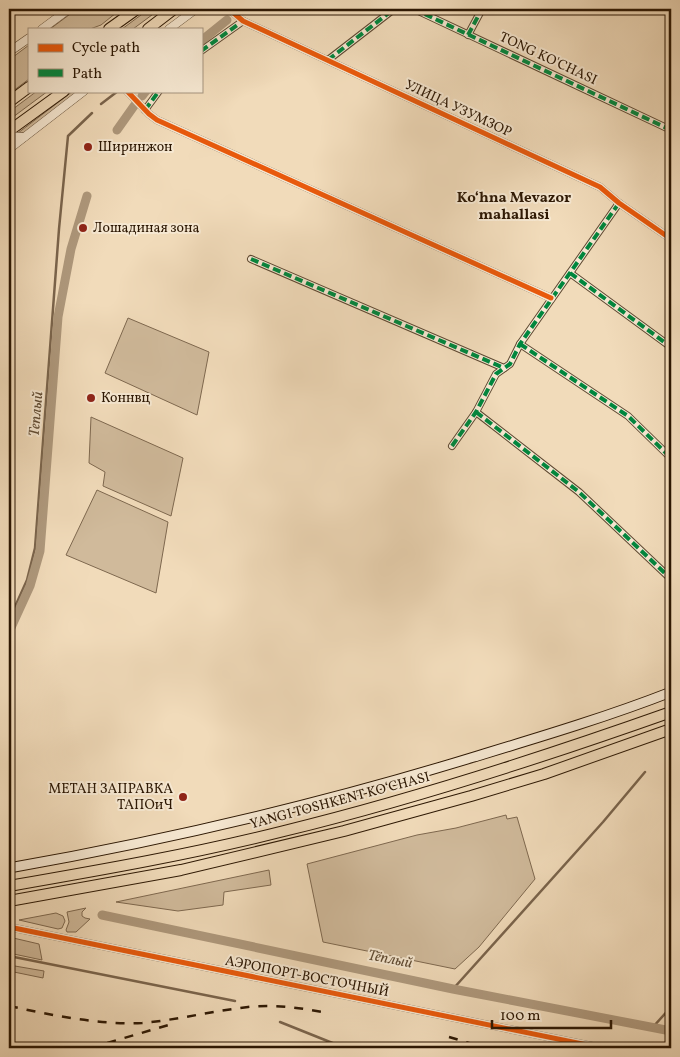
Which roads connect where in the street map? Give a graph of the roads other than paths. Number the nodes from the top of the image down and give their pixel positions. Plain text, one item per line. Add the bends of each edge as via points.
1 (68, 9) edge
2 (137, 9) edge
3 (174, 9) edge
4 (196, 9) edge
5 (230, 9) edge
6 (394, 9) edge
7 (414, 9) edge
8 (482, 9) edge
9 (243, 21) junction
10 (43, 28) edge
11 (111, 28) edge
12 (149, 28) edge
13 (170, 28) edge
14 (468, 35) junction
15 (28, 39) edge
16 (202, 51) edge
17 (9, 52) edge
18 (328, 60) junction
19 (28, 88) edge
20 (63, 92) edge
21 (83, 92) edge
22 (128, 92) edge
23 (158, 92) edge
24 (9, 102) edge
25 (145, 110) junction
26 (671, 130) edge
27 (9, 131) edge
28 (9, 136) edge
29 (24, 137) junction
30 (9, 149) edge
31 (619, 203) junction
32 (671, 239) edge
33 (251, 259) dead end
34 (570, 273) junction
35 (551, 298) junction
36 (520, 344) junction
37 (671, 347) edge
38 (504, 368) junction
39 (476, 412) junction
40 (452, 446) dead end
41 (671, 458) edge
42 (671, 579) edge
43 (671, 692) edge
44 (671, 712) edge
45 (671, 729) edge
46 (9, 868) edge
47 (9, 886) edge
48 (9, 902) edge
49 (9, 927) edge
50 (602, 1048) edge

1 - 10 street
2 - 11 highway
3 - 12 highway
4 - 13 street
5 - 9 street, УЛИЦА УЗУМЗОР
6 - 18 street
7 - 14 street, TONG KO'CHASI
8 - 14 street
9 - 16 street
9 - 18 street, УЛИЦА УЗУМЗОР
14 - 26 street, TONG KO'CHASI
15 - 17 street
18 - 31 street, УЛИЦА УЗУМЗОР via 600,187
19 - 24 highway
20 - 27 highway
21 - 29 street
22 - 25 street
23 - 25 street
25 - 35 street via 162,122
28 - 29 street
29 - 30 street
31 - 32 street, УЛИЦА УЗУМЗОР
31 - 34 street
33 - 38 street
34 - 35 street
34 - 37 street
35 - 36 street
36 - 38 street via 510,364
36 - 41 street via 628,416
38 - 39 street via 496,374
39 - 40 street
39 - 42 street via 579,492
43 - 46 main road via 528,741 321,801 171,837
44 - 47 highway, YANGI TOSHKENT KO‘CHASI via 541,758 330,820 178,855
45 - 48 highway, YANGI TOSHKENT KO‘CHASI via 544,774 335,834 181,870
49 - 50 street, АЭРОПОРТ-ВОСТОЧНЫЙ

